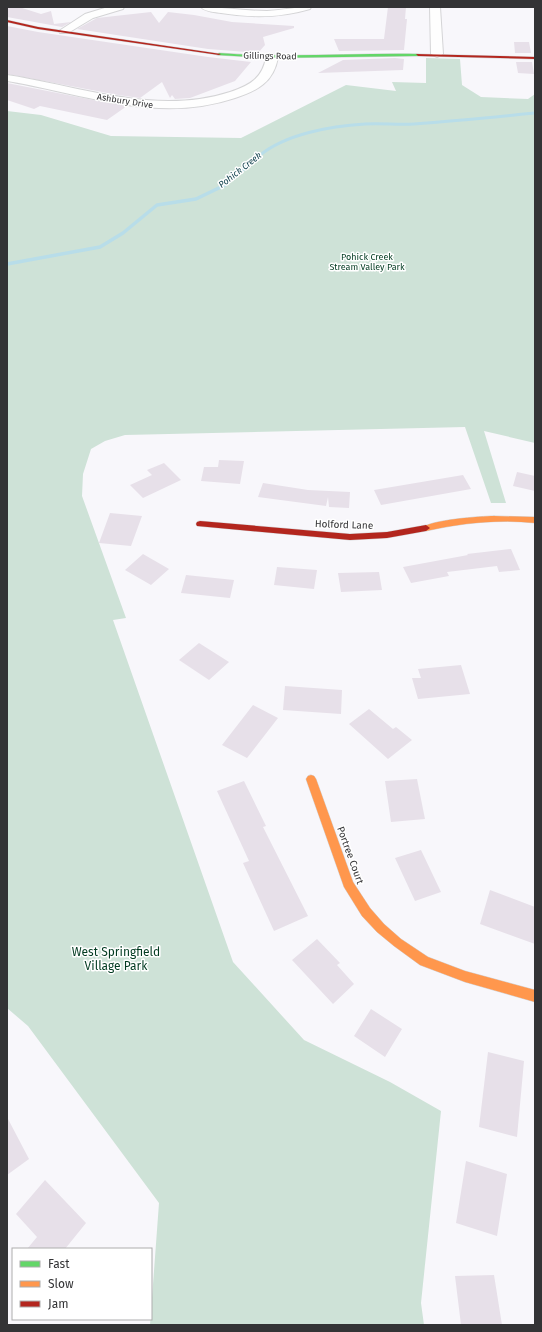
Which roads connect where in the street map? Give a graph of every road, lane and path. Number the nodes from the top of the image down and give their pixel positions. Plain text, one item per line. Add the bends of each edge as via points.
1 (119, 7) edge
2 (206, 7) edge
3 (306, 7) edge
4 (435, 7) edge
5 (7, 21) edge
6 (64, 31) junction
7 (437, 54) junction
8 (272, 58) junction
9 (535, 58) edge
10 (7, 78) edge
11 (535, 520) edge
12 (200, 524) dead end
13 (311, 779) dead end
14 (535, 996) edge

1 - 6 street via 89,16
2 - 3 street via 265,14
4 - 7 street
5 - 6 street, Gillings Road
6 - 8 street, Gillings Road via 208,53
7 - 8 street, Gillings Road
7 - 9 street, Gillings Road
8 - 10 street, Ashbury Drive via 266,76 253,87 222,99 187,105 125,103
11 - 12 street, Holford Lane via 515,517 483,518 365,537
13 - 14 street, Portree Court via 348,884 375,923 394,941 423,960

